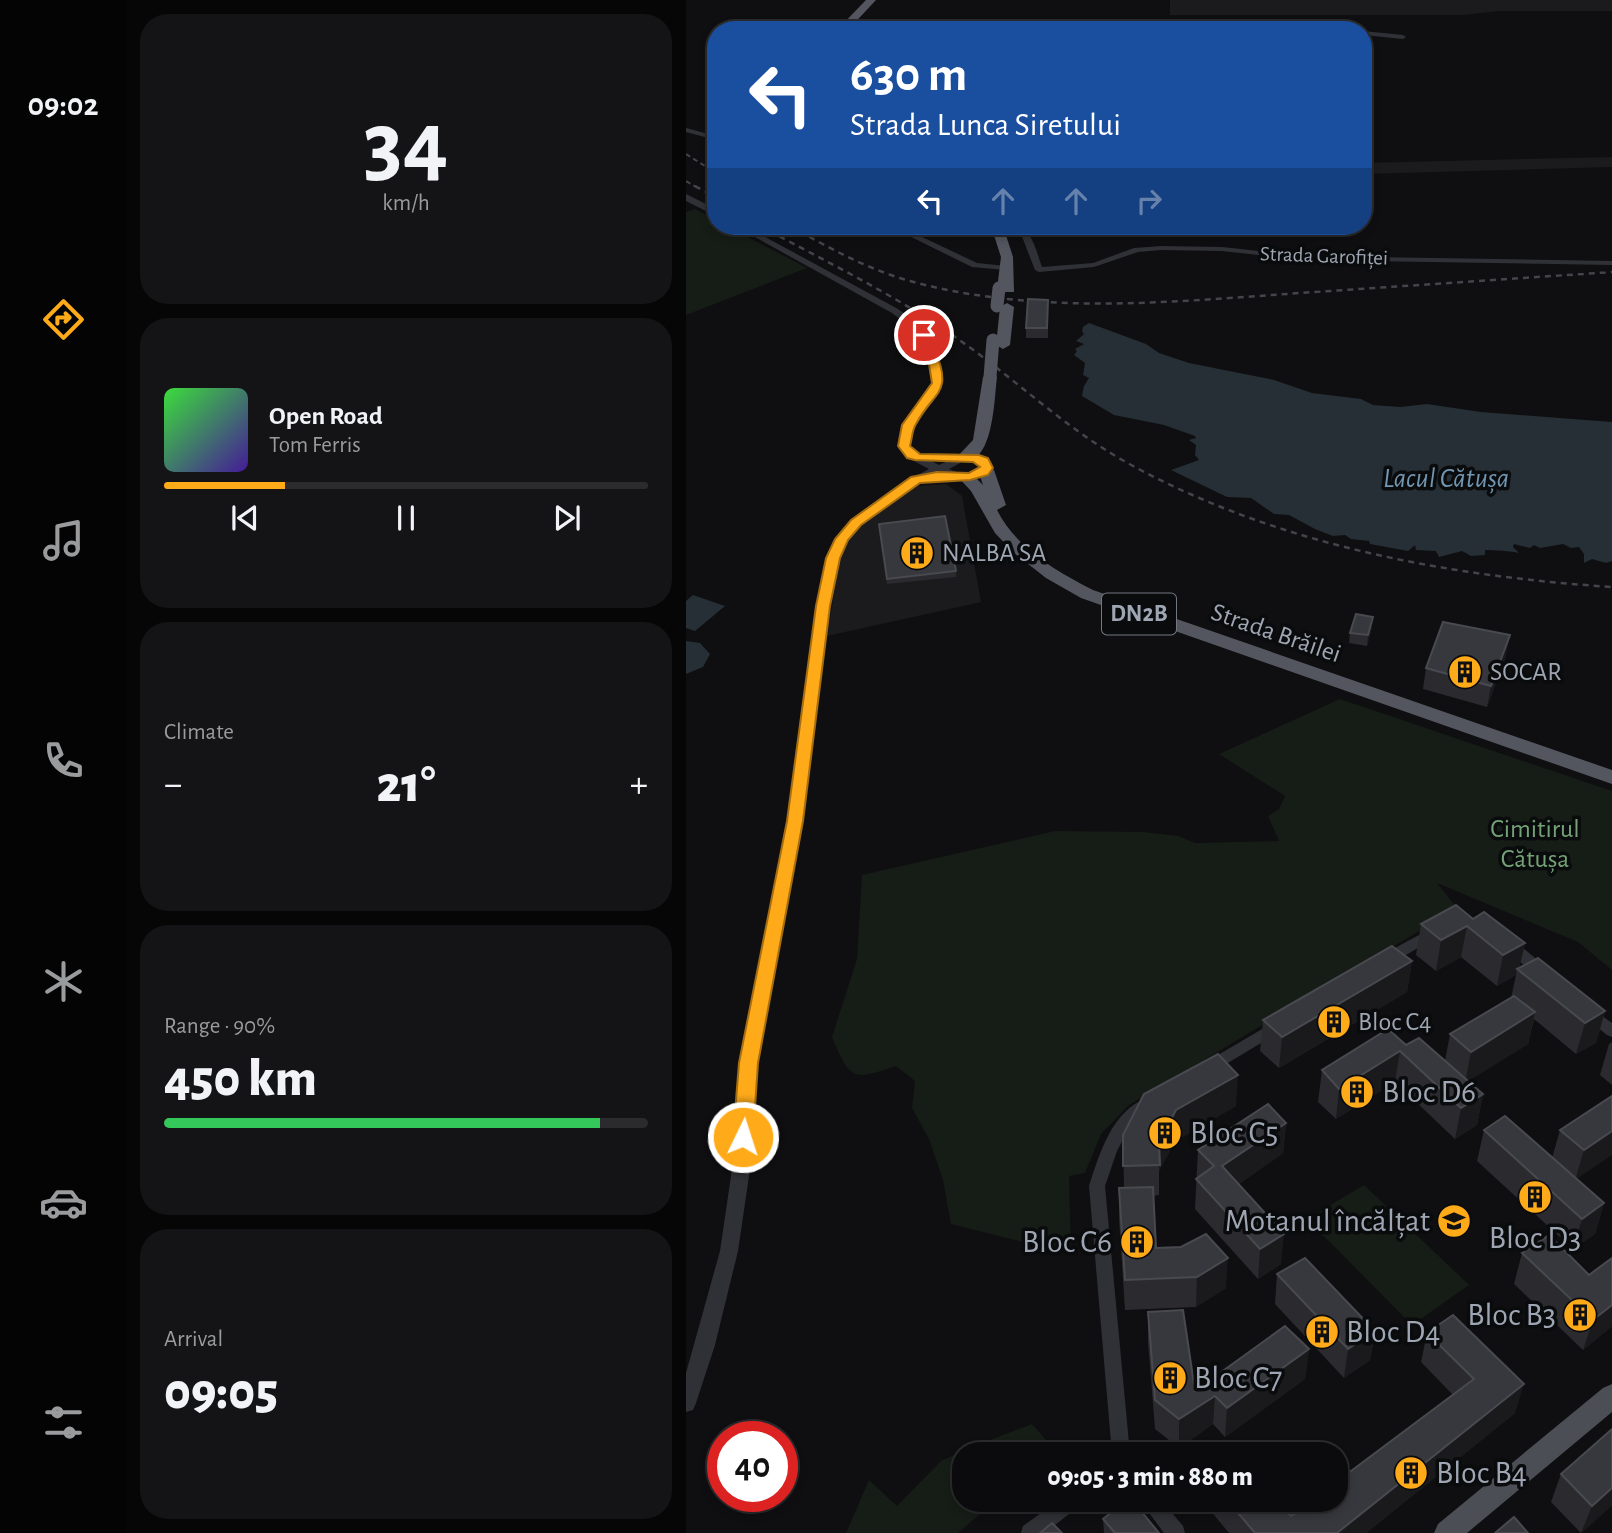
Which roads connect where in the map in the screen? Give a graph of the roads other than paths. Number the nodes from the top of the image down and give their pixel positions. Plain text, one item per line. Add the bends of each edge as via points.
1 (871, 0) edge
2 (851, 21) edge
3 (1372, 34) edge
4 (1403, 37) dead end
5 (686, 130) edge
6 (707, 136) edge
7 (686, 197) edge
8 (707, 208) edge
9 (755, 235) edge
10 (912, 235) edge
11 (1000, 235) edge
12 (1026, 235) edge
13 (1612, 263) edge
14 (1005, 282) junction
15 (995, 379) junction
16 (911, 455) junction
17 (986, 467) junction
18 (961, 468) junction
19 (938, 469) junction
20 (916, 480) junction
21 (1612, 765) edge
22 (1612, 777) edge
23 (1442, 928) edge
24 (1494, 936) edge
25 (1375, 966) edge
26 (1552, 980) edge
27 (1582, 1006) edge
28 (1285, 1021) edge
29 (1612, 1031) edge
30 (1202, 1071) edge
31 (1159, 1097) edge
32 (1612, 1396) edge
33 (686, 1403) edge
34 (1120, 1442) edge
35 (1057, 1512) edge
36 (1159, 1512) edge
37 (1030, 1533) edge
38 (1176, 1533) edge
39 (1447, 1533) edge

1 - 2 highway
3 - 4 street
5 - 6 street
7 - 8 street
9 - 16 street via 921,330 931,349 938,383 906,430 904,446
10 - 14 street
11 - 14 highway
12 - 13 street, Strada Garofiței via 1039,270 1094,265 1138,250 1161,248 1305,258
14 - 15 highway
15 - 17 highway via 991,454
15 - 18 highway via 981,440
16 - 18 street
16 - 19 street
16 - 20 street via 921,467
17 - 18 highway via 979,459
17 - 21 highway, Strada Brăilei / DN2B via 1000,510 1019,536 1056,568 1095,588
18 - 19 street
18 - 20 street
18 - 22 highway, Strada Brăilei / DN2B via 1018,548 1047,572 1087,594
19 - 20 street
20 - 33 street via 856,523 842,539 830,568 795,821 749,1063 729,1251
23 - 25 street
24 - 26 street
27 - 29 street
28 - 30 street
31 - 34 street via 1138,1110 1116,1134 1097,1186
32 - 39 main road
35 - 37 street
36 - 38 street

